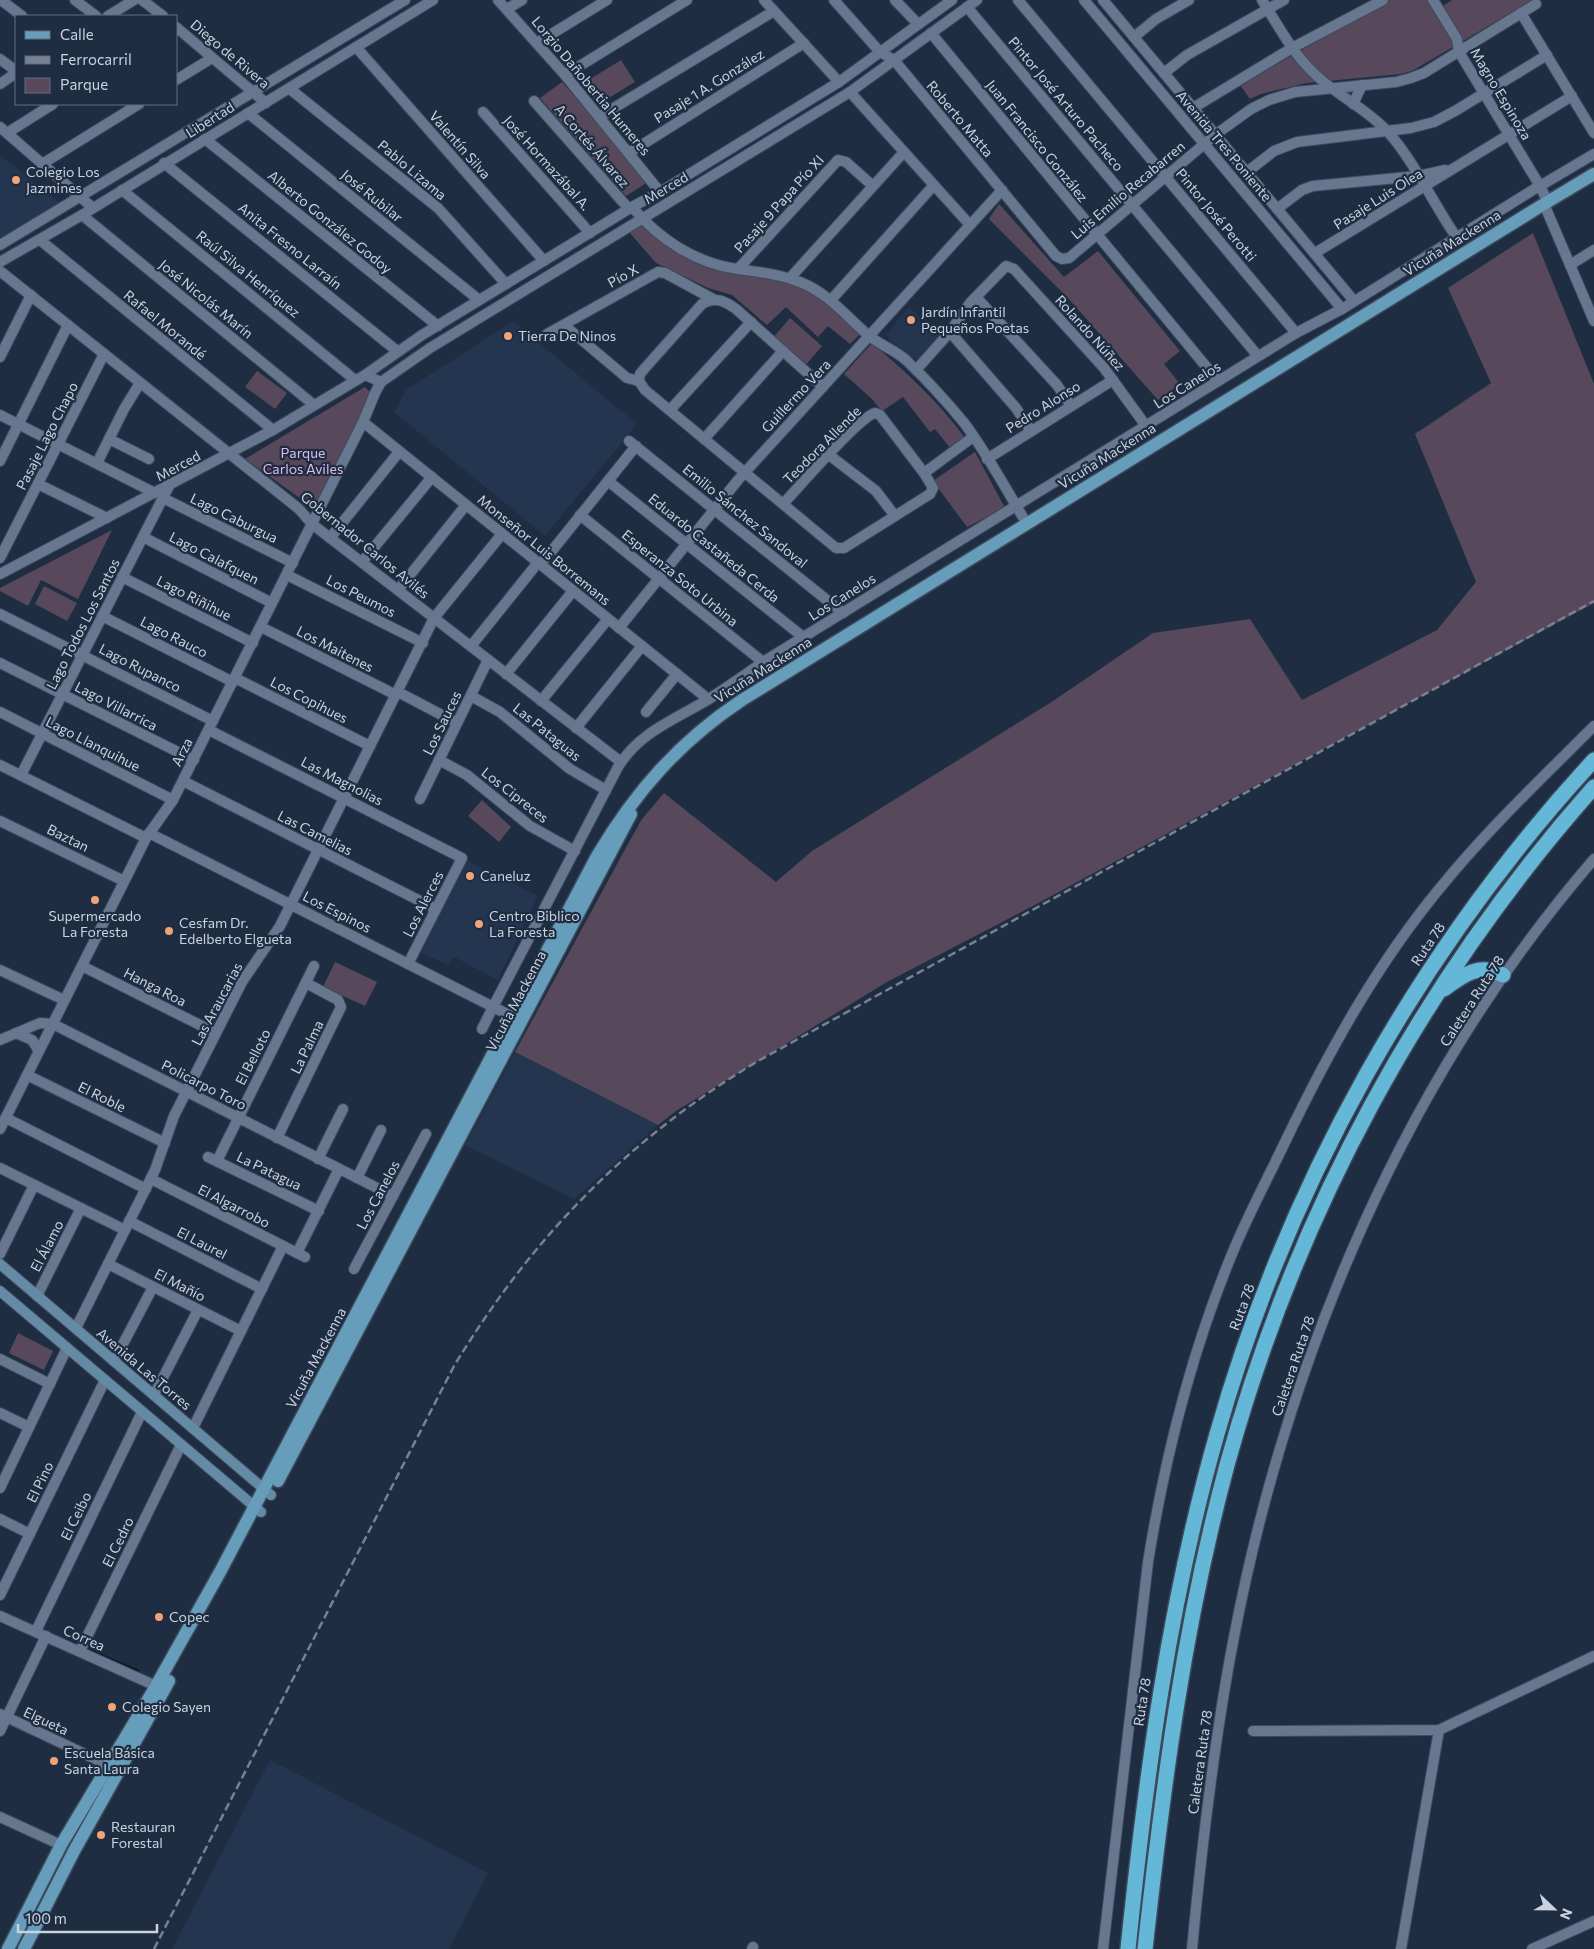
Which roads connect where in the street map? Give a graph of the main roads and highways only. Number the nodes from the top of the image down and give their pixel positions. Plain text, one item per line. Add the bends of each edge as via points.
1 (1594, 174) edge
2 (1594, 760) edge
3 (1594, 787) edge
4 (1504, 975) road end
5 (1435, 996) junction
6 (0, 1264) edge
7 (0, 1292) edge
8 (267, 1492) junction
9 (258, 1510) junction
10 (8, 1949) edge
11 (24, 1949) edge
12 (1128, 1949) edge
13 (1145, 1949) edge

1 - 8 main road, Vicuña Mackenna via 729,709 688,740 649,780 596,856 517,1019
2 - 12 highway, Ruta 78 via 1505,866 1418,988 1335,1133 1268,1282 1223,1412 1185,1560 1155,1725
3 - 5 highway via 1500,903
4 - 5 highway via 1487,969 1471,971
5 - 13 highway via 1373,1100 1320,1206 1277,1311 1240,1420 1212,1526 1184,1663 1162,1805
6 - 8 main road, Avenida Las Torres
7 - 9 main road
8 - 9 main road, Vicuña Mackenna
9 - 10 main road, Vicuña Mackenna via 61,1845
9 - 11 main road, Vicuña Mackenna via 225,1581 74,1851

